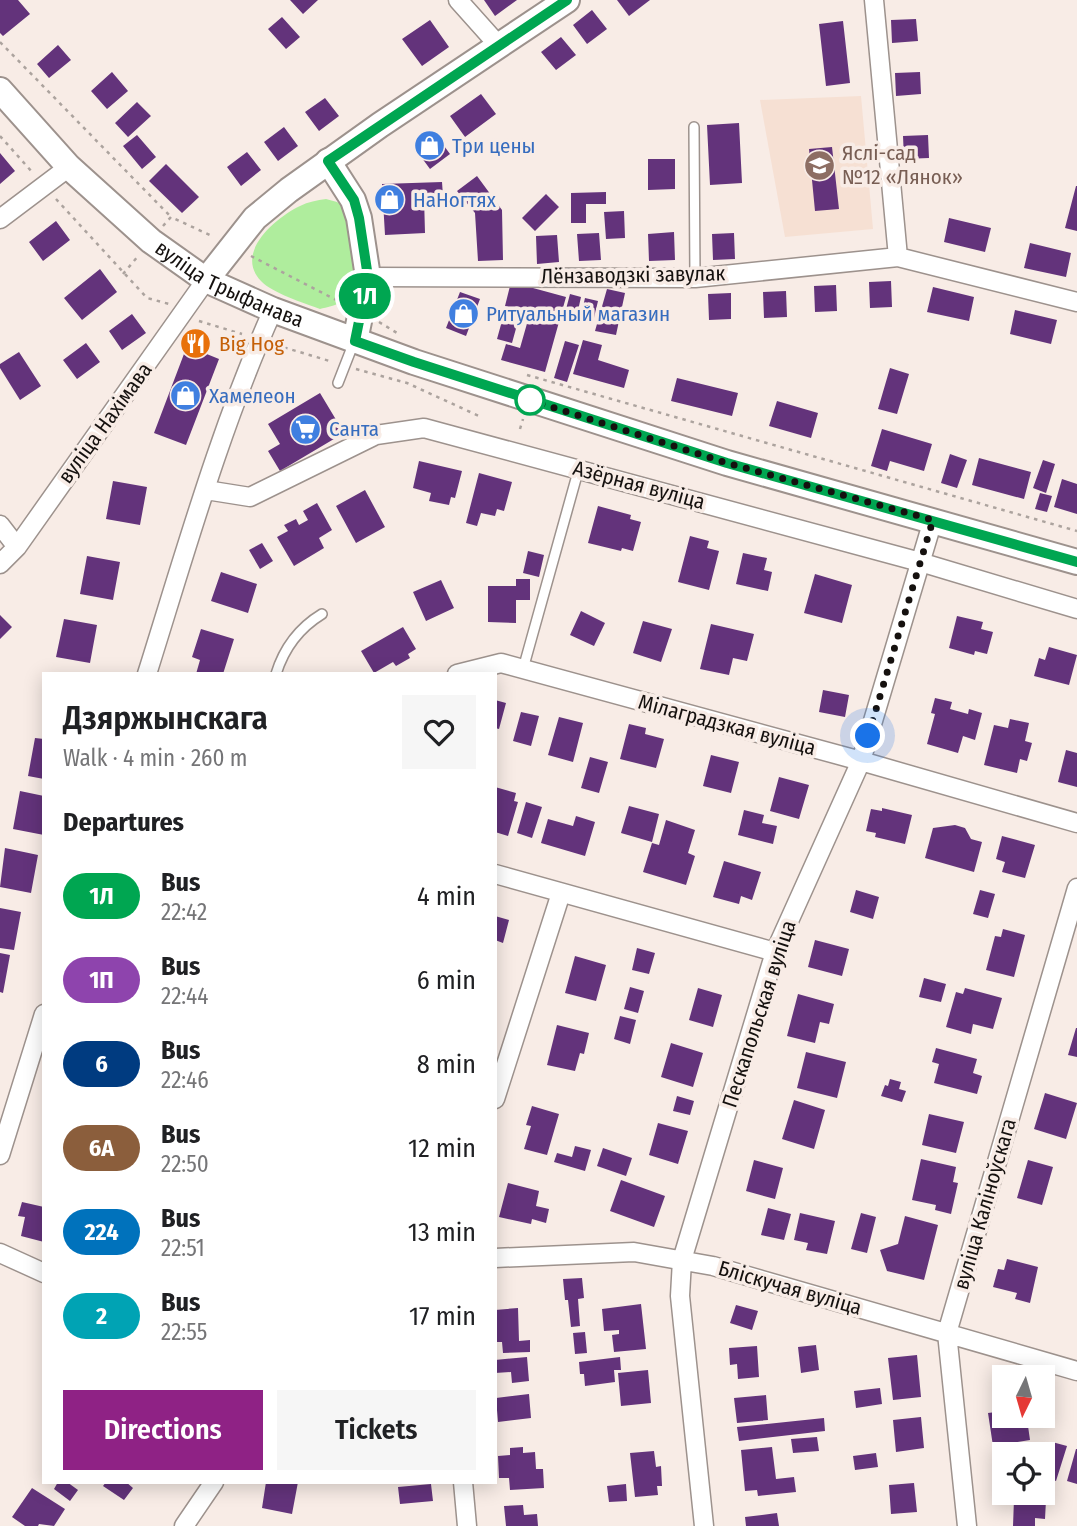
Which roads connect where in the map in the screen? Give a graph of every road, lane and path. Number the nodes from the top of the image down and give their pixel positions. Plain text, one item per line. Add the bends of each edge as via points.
1 (458, 0) edge
2 (567, 0) edge
3 (874, 0) edge
4 (0, 42) edge
5 (500, 47) junction
6 (0, 90) edge
7 (694, 127) dead end
8 (0, 136) edge
9 (328, 161) junction
10 (69, 167) junction
11 (44, 186) junction
12 (171, 217) junction
13 (0, 219) edge
14 (151, 241) junction
15 (232, 246) junction
16 (898, 257) junction
17 (123, 274) junction
18 (368, 277) junction
19 (695, 278) junction
20 (206, 280) junction
21 (1077, 302) edge
22 (176, 305) dead end
23 (273, 310) junction
24 (362, 312) junction
25 (398, 333) dead end
26 (355, 341) junction
27 (527, 375) dead end
28 (338, 383) dead end
29 (579, 468) junction
30 (206, 490) junction
31 (933, 520) junction
32 (0, 525) edge
33 (1077, 531) edge
34 (16, 547) junction
35 (920, 562) junction
36 (1077, 562) edge
37 (0, 564) edge
38 (1077, 609) edge
39 (322, 614) dead end
40 (523, 669) junction
41 (148, 672) edge
42 (277, 672) edge
43 (465, 672) edge
44 (861, 761) junction
45 (1077, 823) edge
46 (497, 875) edge
47 (1077, 888) edge
48 (561, 893) junction
49 (775, 952) junction
50 (42, 1020) edge
51 (497, 1093) edge
52 (0, 1155) edge
53 (0, 1253) edge
54 (497, 1258) edge
55 (682, 1260) junction
56 (42, 1272) edge
57 (947, 1333) junction
58 (1077, 1371) edge
59 (213, 1484) edge
60 (463, 1484) edge
61 (184, 1526) edge
62 (467, 1526) edge
63 (704, 1526) edge
64 (967, 1526) edge

1 - 5 street
2 - 5 street
3 - 16 street
4 - 12 path
5 - 9 street
6 - 10 street, вуліца Трыфанава
7 - 19 lane
8 - 11 path
9 - 15 street via 255,218
9 - 18 street via 354,200
10 - 11 street
10 - 14 street, вуліца Трыфанава
11 - 13 street
11 - 17 path
12 - 14 path
12 - 15 path
14 - 17 path
14 - 20 street, вуліца Трыфанава
15 - 20 street
15 - 24 path
16 - 19 street, Лёнзаводзкі завулак
16 - 21 street
17 - 22 path via 146,298
18 - 19 street, Лёнзаводзкі завулак
18 - 24 street
20 - 23 street, вуліца Трыфанава
20 - 34 street, вуліца Нахімава
23 - 26 street, вуліца Трыфанава
23 - 30 street
24 - 25 path
24 - 26 street
26 - 28 lane
26 - 31 street, вуліца Трыфанава via 727,463
27 - 33 path
29 - 30 street, Азёрная вуліца via 424,428 376,435 250,496
29 - 35 street, Азёрная вуліца
29 - 40 lane
30 - 41 street
31 - 35 street, Пескапольская вуліца
31 - 36 street, вуліца Трыфанава
32 - 34 street
34 - 37 street, вуліца Нахімава
35 - 38 street, Азёрная вуліца
35 - 44 street, Пескапольская вуліца
39 - 42 lane via 304,625 281,657
40 - 43 street, Мілаградзкая вуліца via 501,663
40 - 44 street, Мілаградзкая вуліца
44 - 45 street, Мілаградзкая вуліца
44 - 49 street, Пескапольская вуліца
46 - 48 street
47 - 57 street, вуліца Каліноўскага
48 - 49 street
48 - 51 street
49 - 55 street, Пескапольская вуліца
50 - 52 street
53 - 56 street
54 - 55 street, Бліскучая вуліца via 634,1252
55 - 57 street, Бліскучая вуліца
55 - 63 street, Пескапольская вуліца via 680,1297
57 - 58 street, Бліскучая вуліца
57 - 64 street, вуліца Каліноўскага
59 - 61 street
60 - 62 street

